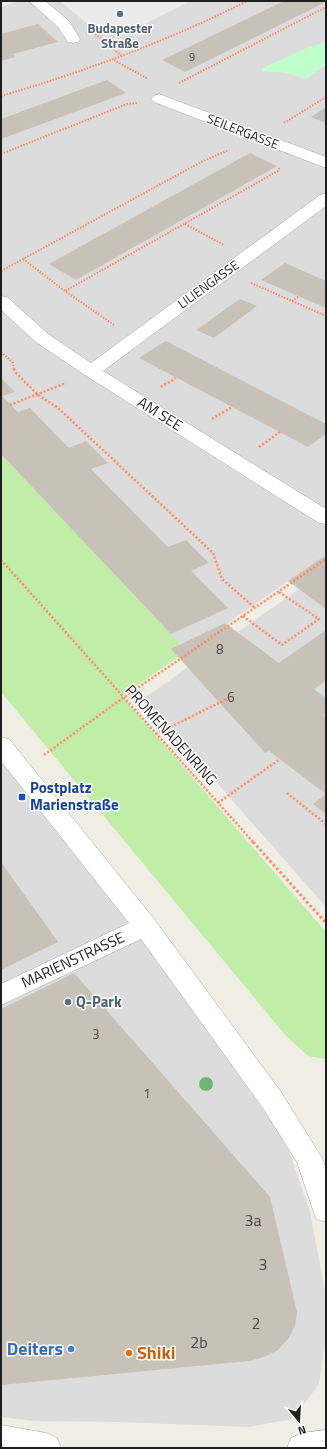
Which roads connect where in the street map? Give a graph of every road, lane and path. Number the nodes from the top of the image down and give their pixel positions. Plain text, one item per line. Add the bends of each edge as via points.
1 (36, 1) edge
2 (247, 1) edge
3 (73, 39) dead end
4 (114, 59) junction
5 (153, 82) dead end
6 (1, 96) edge
7 (326, 97) edge
8 (159, 99) dead end
9 (259, 137) junction
10 (288, 149) junction
11 (326, 163) edge
12 (249, 182) dead end
13 (254, 184) junction
14 (326, 198) edge
15 (213, 202) dead end
16 (218, 205) junction
17 (185, 224) junction
18 (171, 226) dead end
19 (176, 228) junction
20 (128, 250) dead end
21 (133, 253) junction
22 (246, 257) junction
23 (23, 259) junction
24 (98, 268) dead end
25 (102, 270) junction
26 (1, 271) edge
27 (226, 272) junction
28 (65, 291) junction
29 (299, 296) dead end
30 (1, 300) edge
31 (292, 301) junction
32 (326, 316) edge
33 (134, 339) junction
34 (1, 352) edge
35 (91, 371) junction
36 (38, 395) junction
37 (10, 405) dead end
38 (232, 407) dead end
39 (208, 421) dead end
40 (280, 432) dead end
41 (255, 449) dead end
42 (321, 508) edge
43 (326, 559) edge
44 (1, 560) edge
45 (279, 592) junction
46 (255, 608) junction
47 (243, 616) junction
48 (231, 697) dead end
49 (123, 698) junction
50 (156, 734) junction
51 (1, 745) edge
52 (280, 759) dead end
53 (22, 771) junction
54 (287, 793) dead end
55 (218, 803) junction
56 (326, 824) edge
57 (326, 923) edge
58 (145, 926) junction
59 (1, 994) edge
60 (318, 1154) edge
61 (326, 1210) edge
62 (1, 1439) edge
63 (326, 1444) edge
64 (46, 1448) edge
65 (302, 1448) edge

1 - 3 street via 64,24
2 - 4 path via 219,16
4 - 5 path
4 - 6 path via 64,78
7 - 9 path
8 - 9 street, SEILERGASSE
9 - 10 street, SEILERGASSE
9 - 23 path via 203,161
10 - 11 street, SEILERGASSE
10 - 13 path via 278,171
12 - 13 path
13 - 16 path
14 - 22 street, LILIENGASSE
15 - 16 path
16 - 17 path
17 - 19 path
17 - 22 path
18 - 19 path
19 - 21 path
20 - 21 path
21 - 25 path
22 - 27 street, LILIENGASSE
23 - 26 path
23 - 28 path
24 - 25 path
25 - 28 path
27 - 31 path
27 - 33 street, LILIENGASSE
28 - 33 path
29 - 31 path
30 - 35 street, AM SEE via 42,338
31 - 32 path
33 - 35 street, LILIENGASSE
34 - 36 path via 12,363 15,372
35 - 36 path
35 - 42 street, AM SEE
36 - 37 path
36 - 46 path via 58,408 213,553 222,579
38 - 39 path
40 - 41 path
43 - 45 path
44 - 49 path, PROMENADENRING
45 - 46 path
45 - 47 path via 319,619 282,644
46 - 47 path
47 - 49 path
48 - 50 path
49 - 50 path, PROMENADENRING
49 - 53 path
50 - 55 path, PROMENADENRING
51 - 53 street
52 - 55 path
53 - 58 street
54 - 56 path
55 - 57 path, PROMENADENRING
58 - 59 street, MARIENSTRASSE
58 - 60 street via 272,1100
60 - 61 street
62 - 64 street
63 - 65 street

